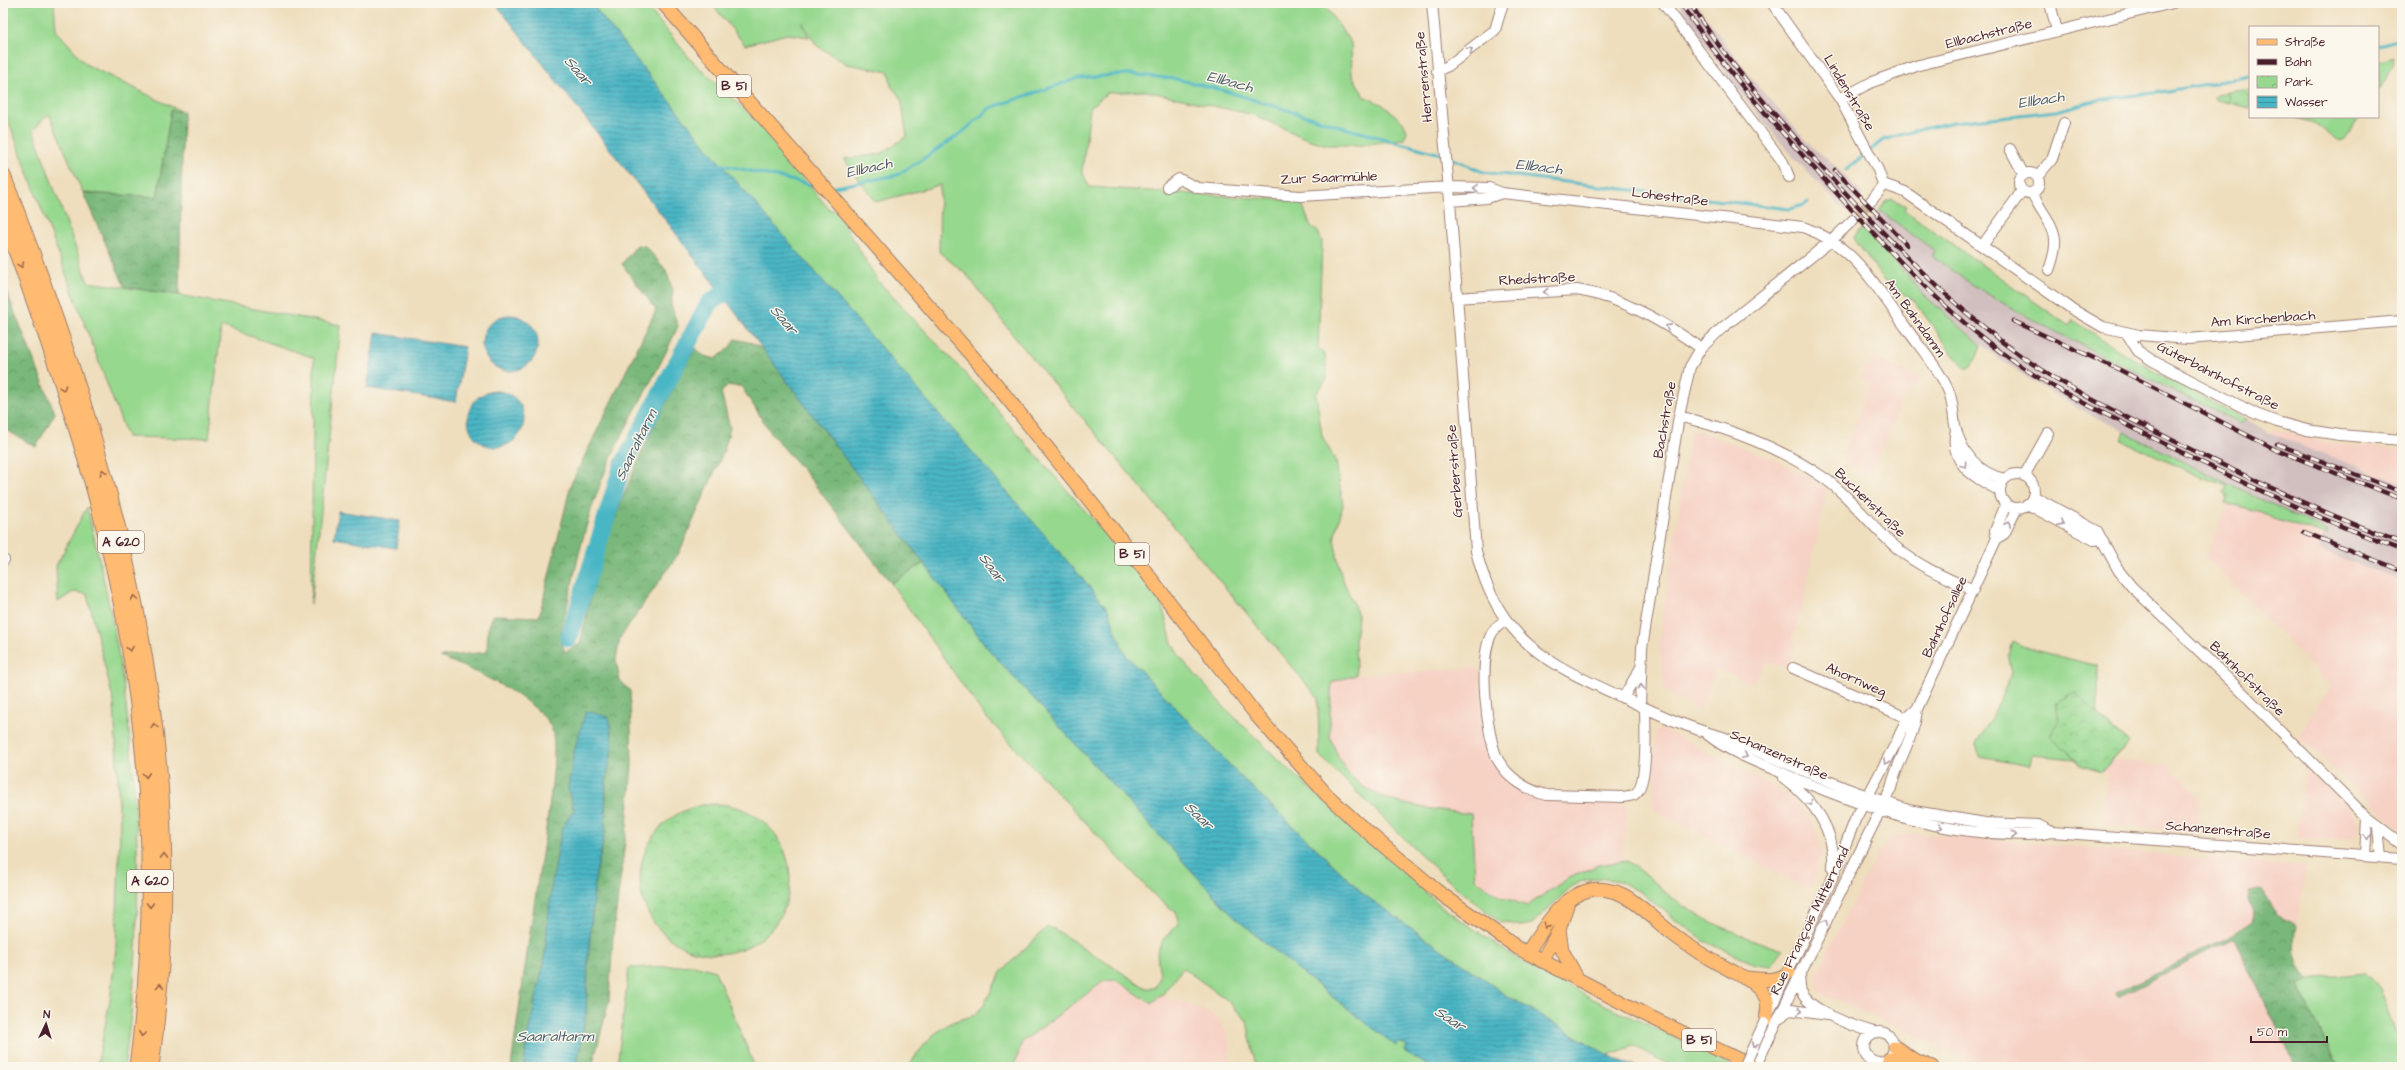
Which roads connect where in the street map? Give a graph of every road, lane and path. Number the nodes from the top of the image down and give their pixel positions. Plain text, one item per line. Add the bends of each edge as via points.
1 (663, 3) edge
2 (1432, 3) edge
3 (1503, 3) edge
4 (1663, 3) edge
5 (1772, 3) edge
6 (2050, 3) edge
7 (2173, 3) edge
8 (2057, 31) junction
9 (1437, 70) junction
10 (1840, 99) junction
11 (2064, 123) dead end
12 (1446, 148) joint
13 (2010, 149) dead end
14 (2024, 175) junction
15 (3, 176) edge
16 (1789, 177) dead end
17 (2037, 177) junction
18 (1883, 184) junction
19 (1449, 186) junction
20 (1167, 187) dead end
21 (2027, 192) junction
22 (1502, 193) junction
23 (1450, 201) junction
24 (1871, 201) tunnel mouth
25 (3, 215) edge
26 (1853, 220) tunnel mouth
27 (1832, 240) junction
28 (1982, 246) junction
29 (2048, 270) dead end
30 (1456, 298) junction
31 (2402, 321) edge
32 (2126, 332) junction
33 (1701, 348) junction
34 (1679, 416) junction
35 (1956, 426) junction
36 (2048, 433) dead end
37 (2402, 440) edge
38 (2024, 476) junction
39 (2005, 479) junction
40 (2000, 491) junction
41 (2025, 503) junction
42 (2006, 504) junction
43 (1997, 538) junction
44 (1973, 590) junction
45 (1505, 620) junction
46 (1793, 668) dead end
47 (1640, 669) junction
48 (1623, 698) junction
49 (1642, 707) junction
50 (1917, 709) junction
51 (1907, 718) junction
52 (1705, 732) junction
53 (1771, 768) junction
54 (1867, 795) junction
55 (1885, 802) junction
56 (1862, 805) junction
57 (1880, 812) junction
58 (1904, 814) junction
59 (2367, 818) junction
60 (2378, 828) junction
61 (2402, 844) edge
62 (2365, 856) junction
63 (2381, 857) junction
64 (2402, 859) edge
65 (1832, 879) junction
66 (1568, 902) junction
67 (1559, 930) junction
68 (1527, 953) junction
69 (1542, 961) junction
70 (1794, 973) junction
71 (1746, 978) junction
72 (1578, 980) junction
73 (1830, 1015) junction
74 (1769, 1024) junction
75 (1846, 1024) junction
76 (1874, 1032) junction
77 (1864, 1043) junction
78 (1895, 1047) junction
79 (1889, 1059) junction
80 (1914, 1060) junction
81 (137, 1067) edge
82 (151, 1067) edge
83 (1744, 1067) edge
84 (1754, 1067) edge
85 (1932, 1067) edge

1 - 68 main road, B 51 via 987,373 1289,754 1331,799 1402,863 1450,901
2 - 9 street, Herrenstraße
9 -> 3 street via 1455,61 1495,30
4 - 16 street via 1783,162
5 - 10 street, Lindenstraße
6 - 8 street
7 - 8 street, Ellbachstraße
8 - 10 street, Ellbachstraße via 1892,74
9 - 12 street, Herrenstraße
10 - 18 street, Lindenstraße via 1882,177
11 - 17 street via 2052,159
12 - 19 street, Gerberstraße
13 - 14 street
14 - 17 street via 2031,174
14 - 21 street via 2019,182
82 -> 15 highway, A 620 via 161,970 164,852 159,770 141,636 117,526 91,432 52,310
17 - 21 street via 2038,186
18 - 24 street
18 - 28 street via 1905,192
19 - 20 street, Zur Saarmühle via 1300,196 1198,188 1180,179
22 -> 19 street, Lohestraße via 1489,188
19 - 23 street, Gerberstraße
21 - 28 street
21 - 29 street via 2055,232 2056,245
22 - 23 street, Lohestraße via 1481,199
22 - 27 street, Lohestraße via 1803,228
23 - 30 street, Gerberstraße
25 -> 81 highway, A 620 via 40,316 77,430 105,531 130,652 146,772 150,852 148,963
26 - 27 street
27 - 33 street, Bachstraße
27 - 35 street, Am Bahndamm via 1863,269 1927,357 1949,391
28 - 32 street via 2091,321
33 -> 30 street, Rhedstraße via 1676,331 1617,300 1594,293 1577,290
30 - 45 street, Gerberstraße via 1476,551 1483,577
31 - 32 street, Am Kirchenbach via 2188,339
32 - 37 street, Güterbahnhofstraße via 2138,351 2153,361 2256,414 2307,430
33 - 34 street, Bachstraße via 1690,367
34 - 44 street, Buchenstraße via 1724,428 1793,459 1822,476 1898,550 1917,563
34 - 47 street, Bachstraße
35 - 39 street via 1968,455 1978,468 1988,475
35 -> 40 street via 1954,439 1956,453 1961,462 1976,479
36 - 38 street
38 - 39 street via 2014,474
38 - 41 street via 2031,482
39 - 40 street
40 - 42 street via 2001,498
41 - 42 street
43 -> 41 street, Bahnhofsallee via 2004,534
41 - 59 street, Bahnhofstraße via 2094,540 2101,539 2119,571 2131,586 2241,691
42 - 43 street, Bahnhofsallee via 1995,531
43 - 44 street, Bahnhofsallee
44 - 50 street, Bahnhofsallee
45 - 48 street, Gerberstraße via 1548,661
45 - 49 street, Bachstraße via 1492,634 1487,648 1487,721 1490,741 1498,761 1518,782 1536,793 1547,795 1623,797 1635,794 1642,786 1644,774
46 - 51 street, Ahornweg
47 - 48 street, Bachstraße
49 -> 47 street, Bachstraße
48 - 49 street, Gerberstraße
49 - 52 street, Schanzenstraße
50 - 51 street, Bahnhofsallee
50 - 55 street, Bahnhofsallee via 1916,721
51 -> 54 street, Bahnhofsallee
52 -> 53 street, Schanzenstraße via 1720,744
52 - 54 street, Schanzenstraße via 1723,736
53 - 56 street, Schanzenstraße
53 -> 65 street via 1799,790 1828,829 1834,857
54 - 55 street, Schanzenstraße
54 - 56 street, Bahnhofsallee
55 - 57 street, Bahnhofsallee
55 - 58 street, Schanzenstraße
56 - 57 street, Schanzenstraße
56 - 65 street, Rue François Mitterrand
57 - 58 street, Schanzenstraße
70 -> 57 street, Rue François Mitterrand
58 - 62 street, Schanzenstraße via 1949,829 1986,834 2038,835 2052,832
59 - 60 street, Bahnhofstraße
59 -> 62 street
60 - 61 street, Bahnhofstraße
60 - 63 street
62 - 63 street, Schanzenstraße
63 - 64 street
65 - 70 street, Rue François Mitterrand
66 - 67 main road
66 -> 68 main road via 1556,912
66 - 71 main road via 1591,890 1599,889 1622,894 1690,947
67 - 69 main road
67 - 72 main road via 1562,950
68 - 69 main road, B 51
69 - 72 main road, B 51
70 - 71 main road via 1774,980
70 - 73 street via 1801,991
70 - 74 street, Rue François Mitterrand
71 - 74 main road via 1766,996
72 - 84 main road, B 51
74 -> 73 street via 1792,1010
73 - 75 street
74 -> 83 street, bridge
74 - 84 street
75 - 76 street
75 - 77 street
76 - 77 street
76 - 78 street via 1886,1033 1893,1039
77 - 79 street via 1865,1052 1871,1060 1880,1062
78 - 79 street
78 - 80 main road
79 - 80 main road
80 - 85 main road

